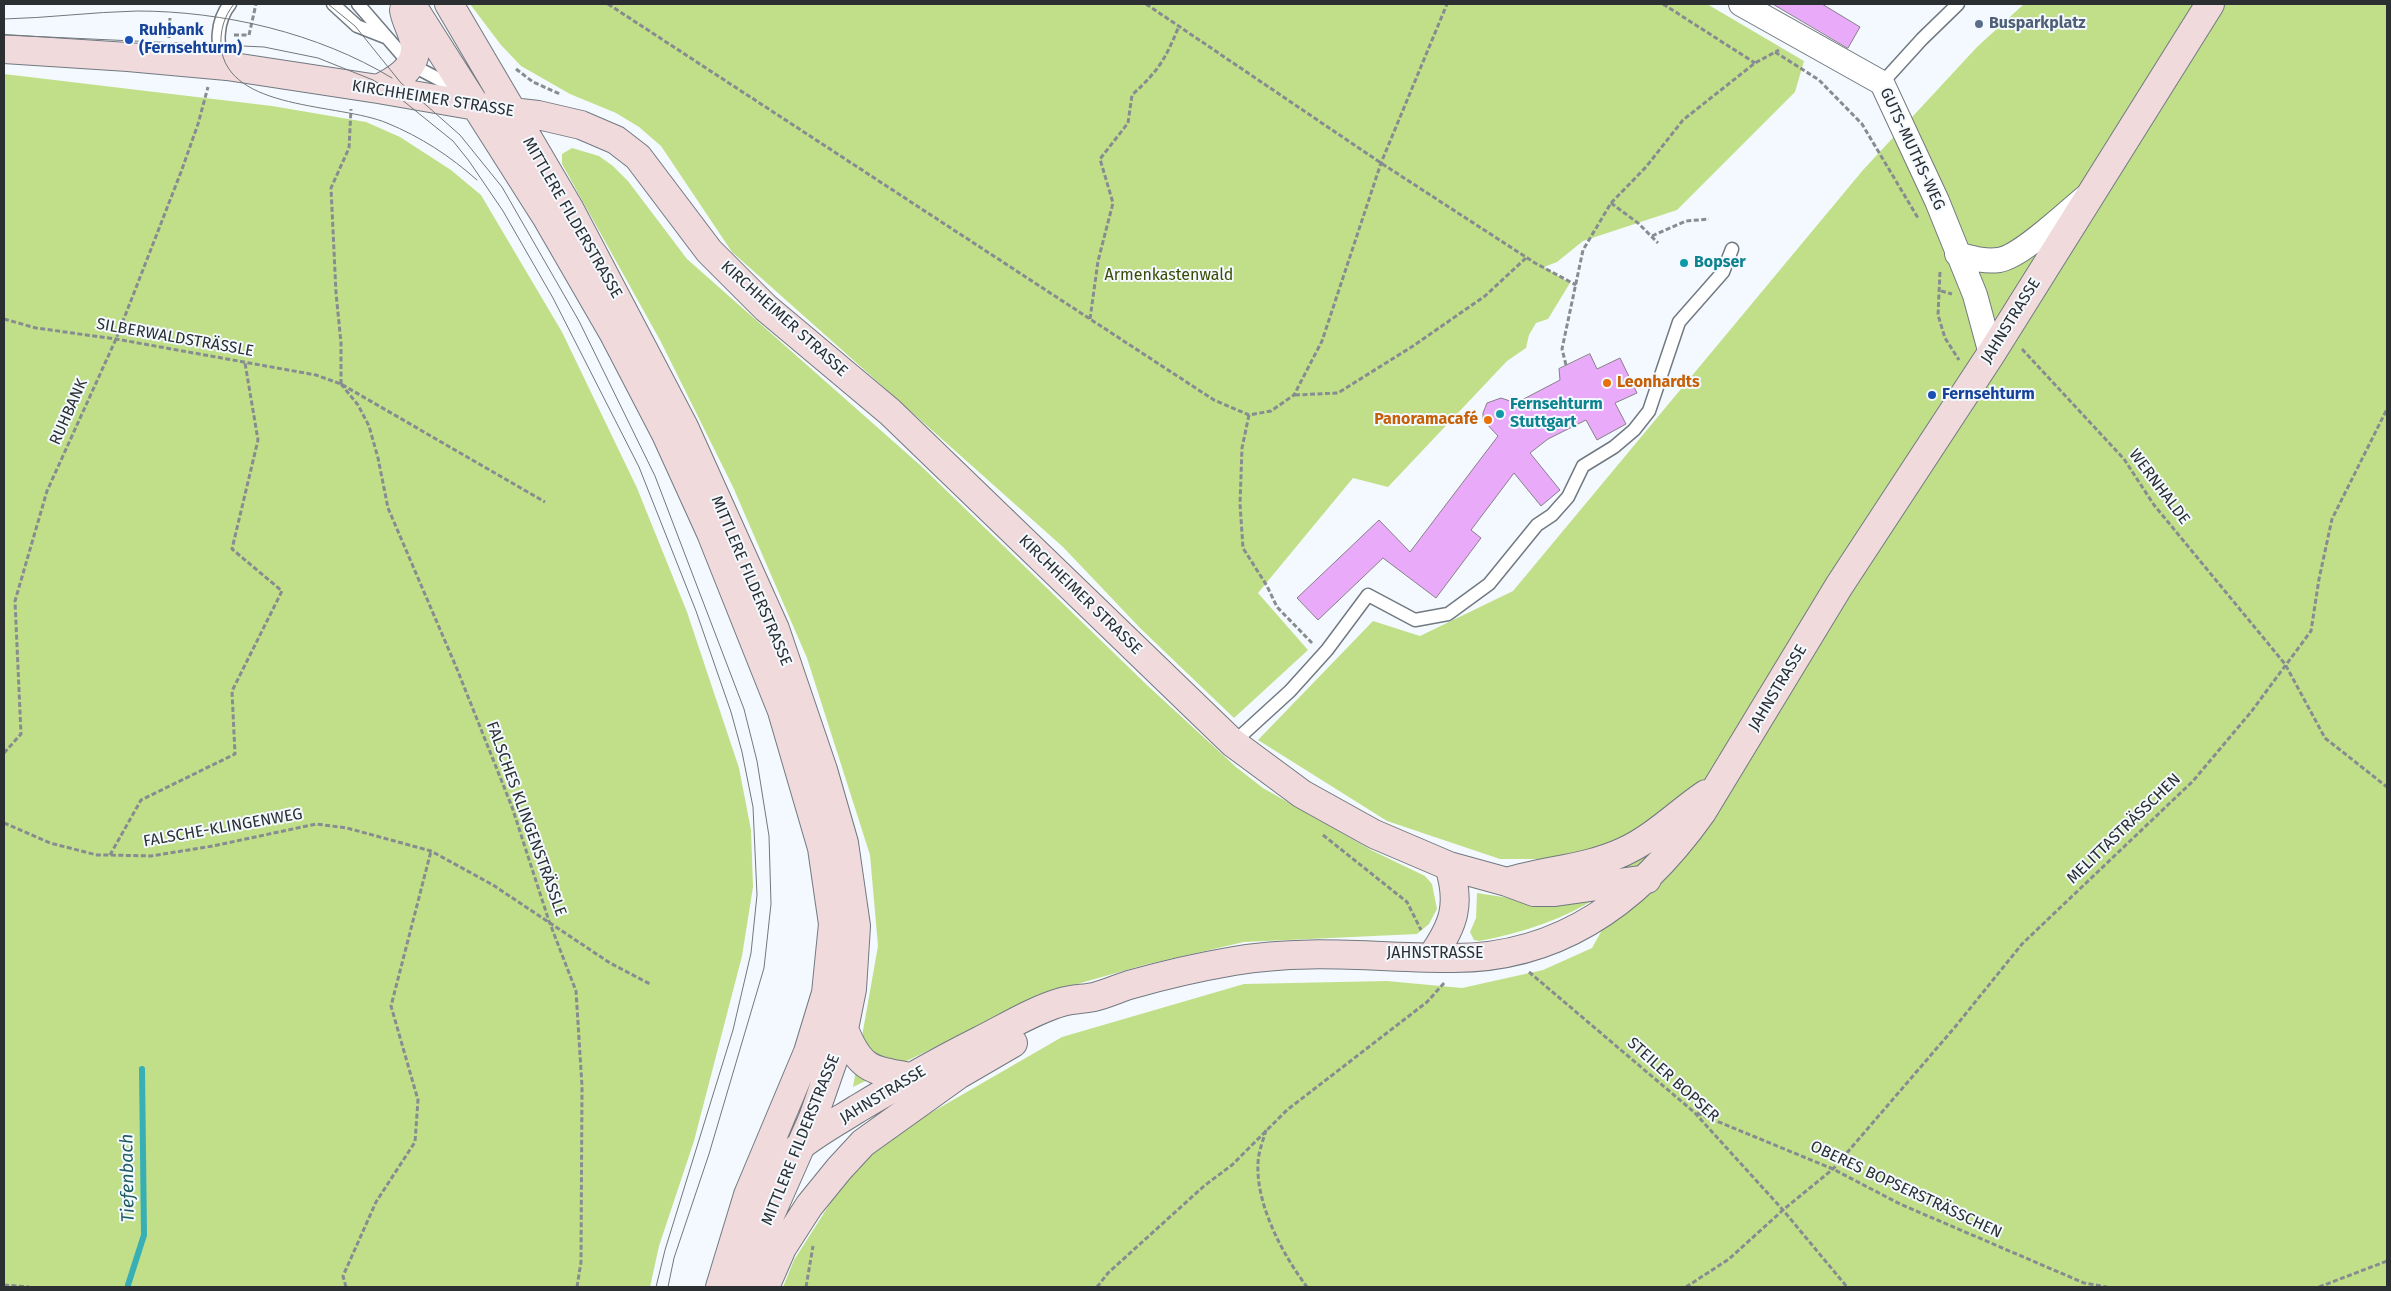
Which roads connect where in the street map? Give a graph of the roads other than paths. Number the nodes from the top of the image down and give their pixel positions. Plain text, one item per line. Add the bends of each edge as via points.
1 (230, 4) edge
2 (333, 4) edge
3 (358, 4) edge
4 (403, 4) edge
5 (411, 4) edge
6 (449, 4) edge
7 (1741, 4) edge
8 (1958, 4) edge
9 (2210, 4) edge
10 (388, 38) junction
11 (4, 49) edge
12 (410, 64) junction
13 (216, 76) junction
14 (1882, 83) junction
15 (378, 89) junction
16 (477, 106) junction
17 (511, 112) junction
18 (2090, 193) junction
19 (1732, 249) dead end
20 (1949, 259) junction
21 (1991, 354) junction
22 (1233, 743) junction
23 (1717, 787) junction
24 (1448, 866) junction
25 (1648, 879) junction
26 (1507, 882) junction
27 (1443, 957) junction
28 (1095, 997) junction
29 (844, 1029) junction
30 (910, 1077) junction
31 (800, 1146) junction
32 (748, 1195) junction
33 (720, 1287) edge
34 (747, 1287) edge
35 (765, 1287) edge

1 - 13 lane via 218,32 220,56
2 - 10 lane via 357,26
3 - 10 lane
4 - 12 main road via 416,49
5 - 16 main road, MITTLERE FILDERSTRASSE
6 - 17 main road, MITTLERE FILDERSTRASSE via 485,61
7 - 14 street, GUTS-MUTHS-WEG
8 - 14 lane
9 - 18 main road, JAHNSTRASSE
10 - 12 lane
11 - 13 main road, KIRCHHEIMER STRASSE via 128,57
12 - 15 main road via 402,75
12 - 16 lane via 444,82
13 - 15 main road, KIRCHHEIMER STRASSE
14 - 20 street, GUTS-MUTHS-WEG via 1937,201
15 - 16 main road, KIRCHHEIMER STRASSE
16 - 17 main road, KIRCHHEIMER STRASSE
16 - 32 main road, MITTLERE FILDERSTRASSE via 614,334 666,434 778,702 822,848 833,924 826,993 808,1052
17 - 22 main road, KIRCHHEIMER STRASSE via 566,121 616,140 638,157 709,251 760,301 890,412
17 - 29 main road, MITTLERE FILDERSTRASSE via 569,208 645,348 775,629 844,843 856,926 852,989
18 - 20 street via 2023,249 2001,260
18 - 21 main road, JAHNSTRASSE
19 - 22 lane via 1723,272 1679,322 1649,411 1614,447 1583,466 1568,497 1552,515 1537,525 1488,584 1448,614 1415,620 1368,595 1290,691
20 - 21 street, GUTS-MUTHS-WEG via 1975,295
21 - 23 main road, JAHNSTRASSE via 1839,586
22 - 24 main road, KIRCHHEIMER STRASSE via 1302,794 1374,834
23 - 25 main road, JAHNSTRASSE via 1680,844
23 - 26 main road via 1648,839 1624,852 1590,865
24 - 26 main road, KIRCHHEIMER STRASSE
24 - 27 main road via 1456,901 1445,937
25 - 26 main road, KIRCHHEIMER STRASSE via 1555,892 1534,892
25 - 27 main road, JAHNSTRASSE via 1600,916 1547,941 1506,953
27 - 28 main road, JAHNSTRASSE via 1288,954 1170,974
28 - 30 main road, JAHNSTRASSE via 1061,1002
28 - 35 main road, JAHNSTRASSE via 958,1075 863,1143 809,1206 782,1248
29 - 30 main road via 858,1057 878,1072
29 - 31 main road, MITTLERE FILDERSTRASSE
30 - 31 main road, JAHNSTRASSE
31 - 32 main road, JAHNSTRASSE
31 - 34 main road, MITTLERE FILDERSTRASSE via 764,1230
32 - 33 main road, JAHNSTRASSE

